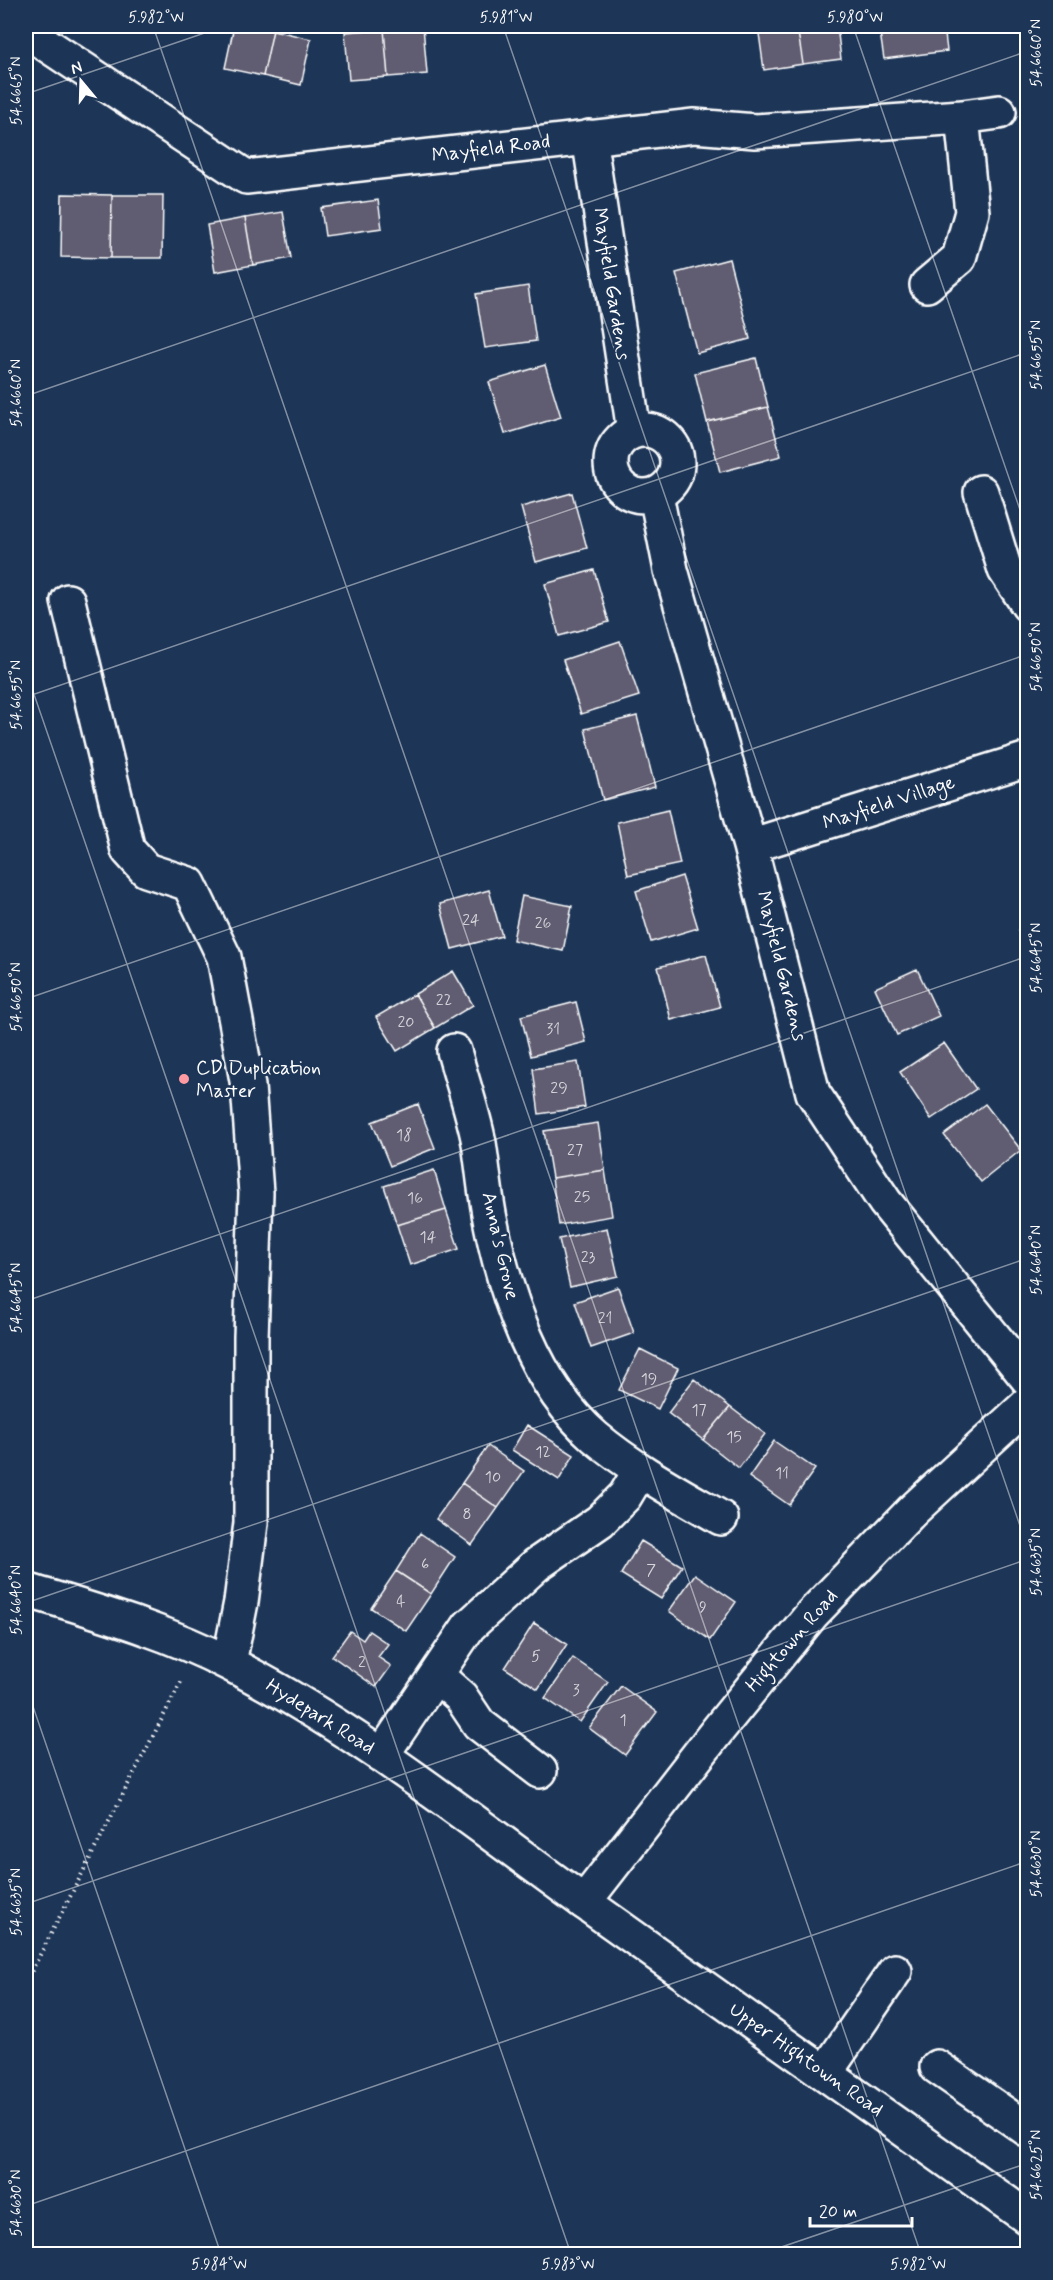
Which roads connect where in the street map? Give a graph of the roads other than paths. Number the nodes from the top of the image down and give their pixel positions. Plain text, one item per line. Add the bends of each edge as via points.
1 (31, 26) edge
2 (26, 31) edge
3 (999, 112) dead end
4 (962, 117) junction
5 (589, 137) junction
6 (927, 285) dead end
7 (634, 431) junction
8 (981, 492) dead end
9 (656, 495) junction
10 (68, 601) dead end
11 (1028, 605) edge
12 (1028, 759) edge
13 (750, 846) junction
14 (454, 1051) dead end
15 (1028, 1379) edge
16 (1028, 1404) edge
17 (640, 1471) junction
18 (721, 1518) dead end
19 (26, 1590) edge
20 (229, 1663) junction
21 (436, 1675) junction
22 (382, 1755) junction
23 (540, 1771) dead end
24 (584, 1902) junction
25 (895, 1971) dead end
26 (937, 2067) dead end
27 (825, 2073) junction
28 (1028, 2130) edge
29 (1028, 2218) edge

1 - 2 street
2 - 5 street, Mayfield Road via 246,177
3 - 4 street, Mayfield Road
4 - 5 street, Mayfield Road via 755,131 694,126
4 - 6 street via 972,212 959,258
5 - 7 street, Mayfield Gardens
7 - 9 street via 645,429 667,438 678,458 674,480
7 - 9 street via 617,443 610,464 612,474 625,491 635,496
8 - 11 street via 1005,570
9 - 13 street, Mayfield Gardens via 671,570
10 - 20 street via 128,850 146,870 189,884 224,957 248,1086 256,1193 251,1523
12 - 13 street, Mayfield Village
13 - 15 street, Mayfield Gardens via 813,1092 885,1202
14 - 17 street, Anna's Grove via 478,1141 490,1219 508,1292 536,1359 562,1401 594,1436
16 - 24 street, Hightown Road via 912,1511 812,1614
17 - 18 street, Anna's Grove
17 - 21 street via 625,1496 600,1521 536,1565 469,1626
19 - 20 street, Hydepark Road via 128,1621
20 - 22 street, Hydepark Road
21 - 22 street
21 - 23 street via 461,1697 479,1724
22 - 24 street, Hydepark Road
24 - 27 street, Upper Hightown Road
25 - 27 street
26 - 28 street
27 - 29 street, Upper Hightown Road

